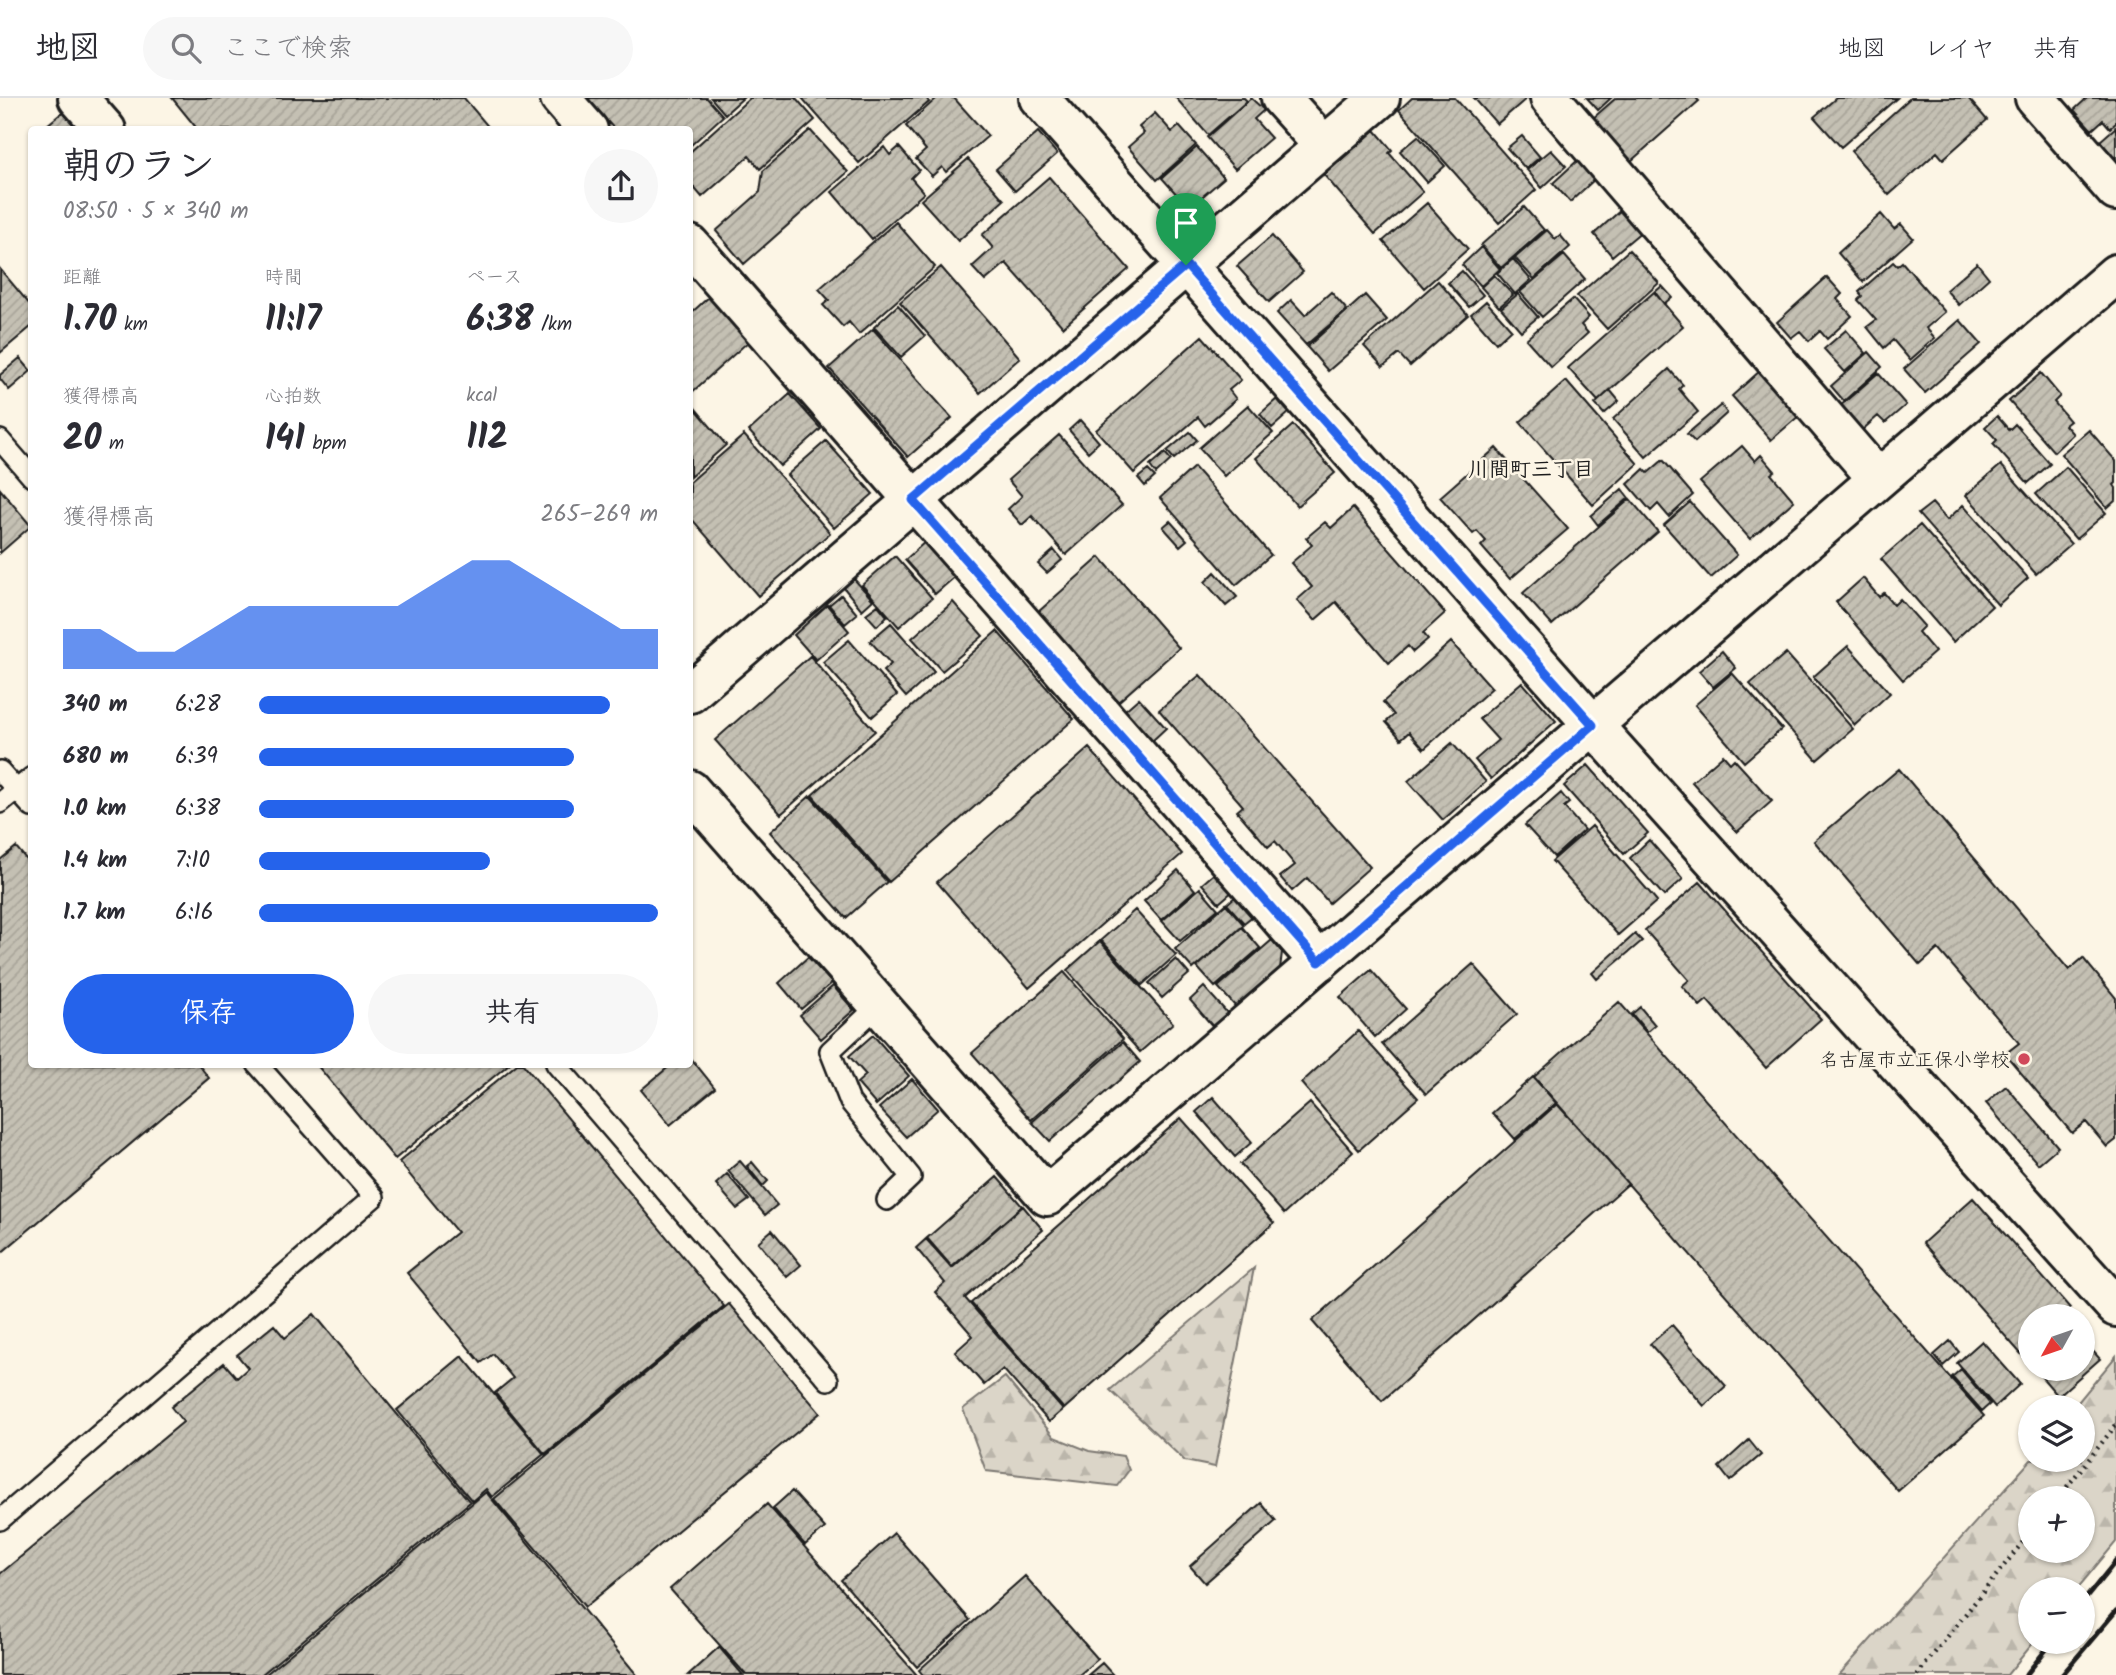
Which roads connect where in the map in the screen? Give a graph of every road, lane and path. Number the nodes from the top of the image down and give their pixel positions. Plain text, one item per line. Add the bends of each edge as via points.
1 (560, 98) edge
2 (1039, 98) edge
3 (1281, 98) edge
4 (1380, 98) edge
5 (1550, 98) edge
6 (2035, 98) edge
7 (584, 126) edge
8 (1324, 146) junction
9 (2116, 191) edge
10 (693, 248) edge
11 (1186, 265) junction
12 (2116, 274) edge
13 (0, 440) edge
14 (28, 472) edge
15 (1878, 479) junction
16 (913, 500) junction
17 (693, 690) edge
18 (1593, 725) junction
19 (0, 771) edge
20 (24, 783) edge
21 (693, 793) edge
22 (0, 803) edge
23 (1319, 962) junction
24 (879, 1005) junction
25 (261, 1068) edge
26 (559, 1068) edge
27 (887, 1200) dead end
28 (2116, 1307) edge
29 (828, 1380) dead end
30 (2116, 1425) edge
31 (2068, 1486) edge
32 (0, 1520) edge
33 (2018, 1548) edge
34 (1917, 1675) edge

1 - 7 street
2 - 11 street
3 - 8 street
4 - 8 street
5 - 15 street
6 - 9 street
8 - 11 street
10 - 16 street
11 - 16 street
11 - 18 street
12 - 15 street
13 - 14 lane
15 - 18 street
16 - 17 street
16 - 23 street
18 - 23 street
18 - 28 street
19 - 20 lane
20 - 22 lane
21 - 24 street
23 - 24 street via 1047,1196
24 - 27 lane via 830,1051 850,1102 911,1177
25 - 32 lane via 374,1197
26 - 29 lane
30 - 31 path
33 - 34 path

